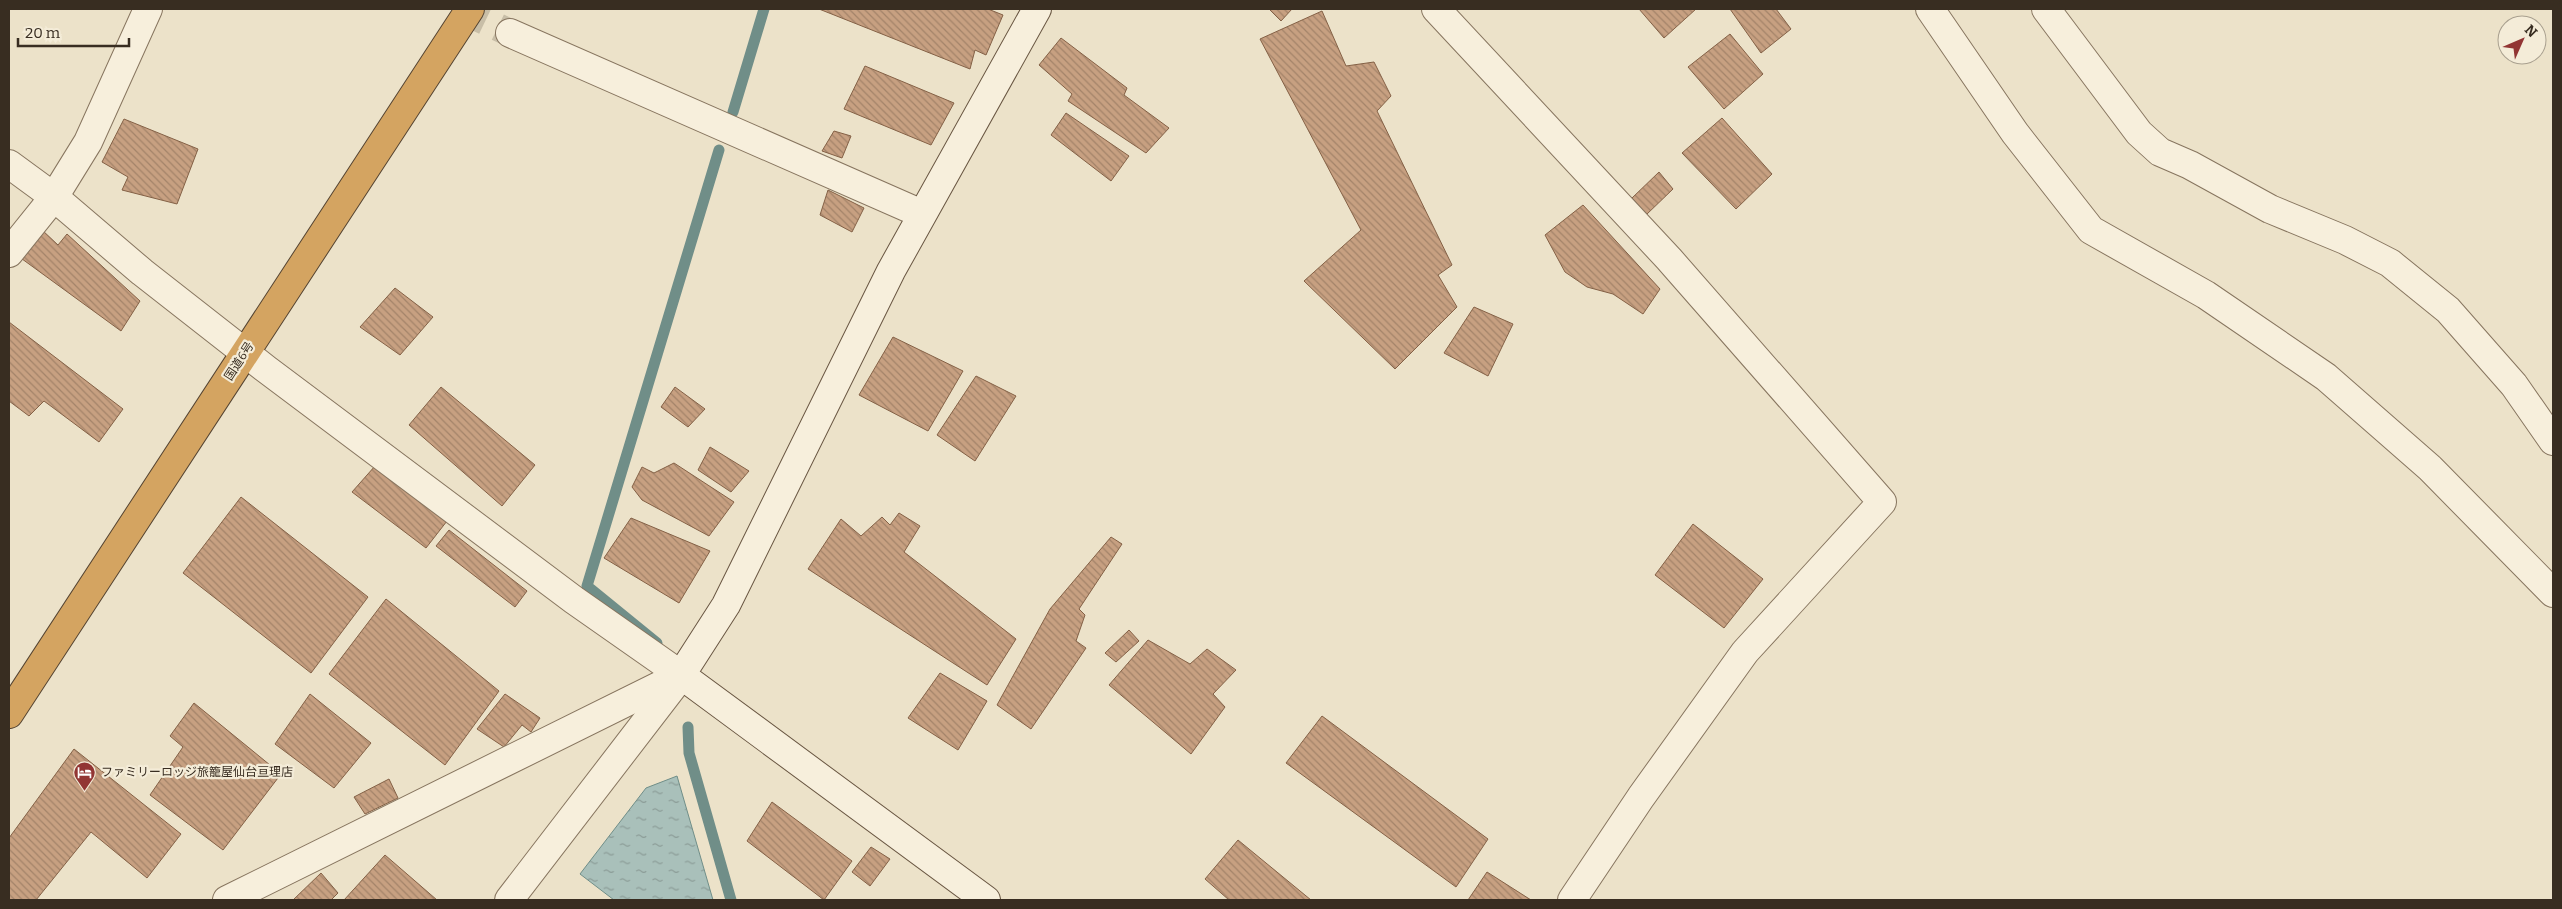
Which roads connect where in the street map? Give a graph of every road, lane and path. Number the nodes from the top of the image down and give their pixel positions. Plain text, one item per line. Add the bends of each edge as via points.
1 (148, 9) edge
2 (470, 9) edge
3 (1036, 9) edge
4 (1436, 9) edge
5 (1930, 9) edge
6 (2046, 9) edge
7 (510, 34) tunnel mouth
8 (9, 164) edge
9 (54, 197) junction
10 (922, 214) junction
11 (9, 253) edge
12 (246, 352) junction
13 (2553, 441) edge
14 (2553, 592) edge
15 (682, 675) junction
16 (9, 714) edge
17 (227, 900) edge
18 (509, 900) edge
19 (986, 900) edge
20 (1572, 900) edge

1 - 9 street via 88,142
2 - 12 highway, 国道6号
3 - 10 street
4 - 20 street via 1669,260 1882,502 1745,652
5 - 14 street via 2015,133 2092,230 2206,295 2326,377 2430,468
6 - 13 street via 2139,133 2160,152 2270,210 2345,240 2390,263 2448,310 2514,385
7 - 10 street
8 - 9 street
9 - 11 street
9 - 12 street via 142,272
10 - 15 street via 726,605
12 - 15 street via 574,600
12 - 16 highway, 国道6号
15 - 17 street
15 - 18 street
15 - 19 street

